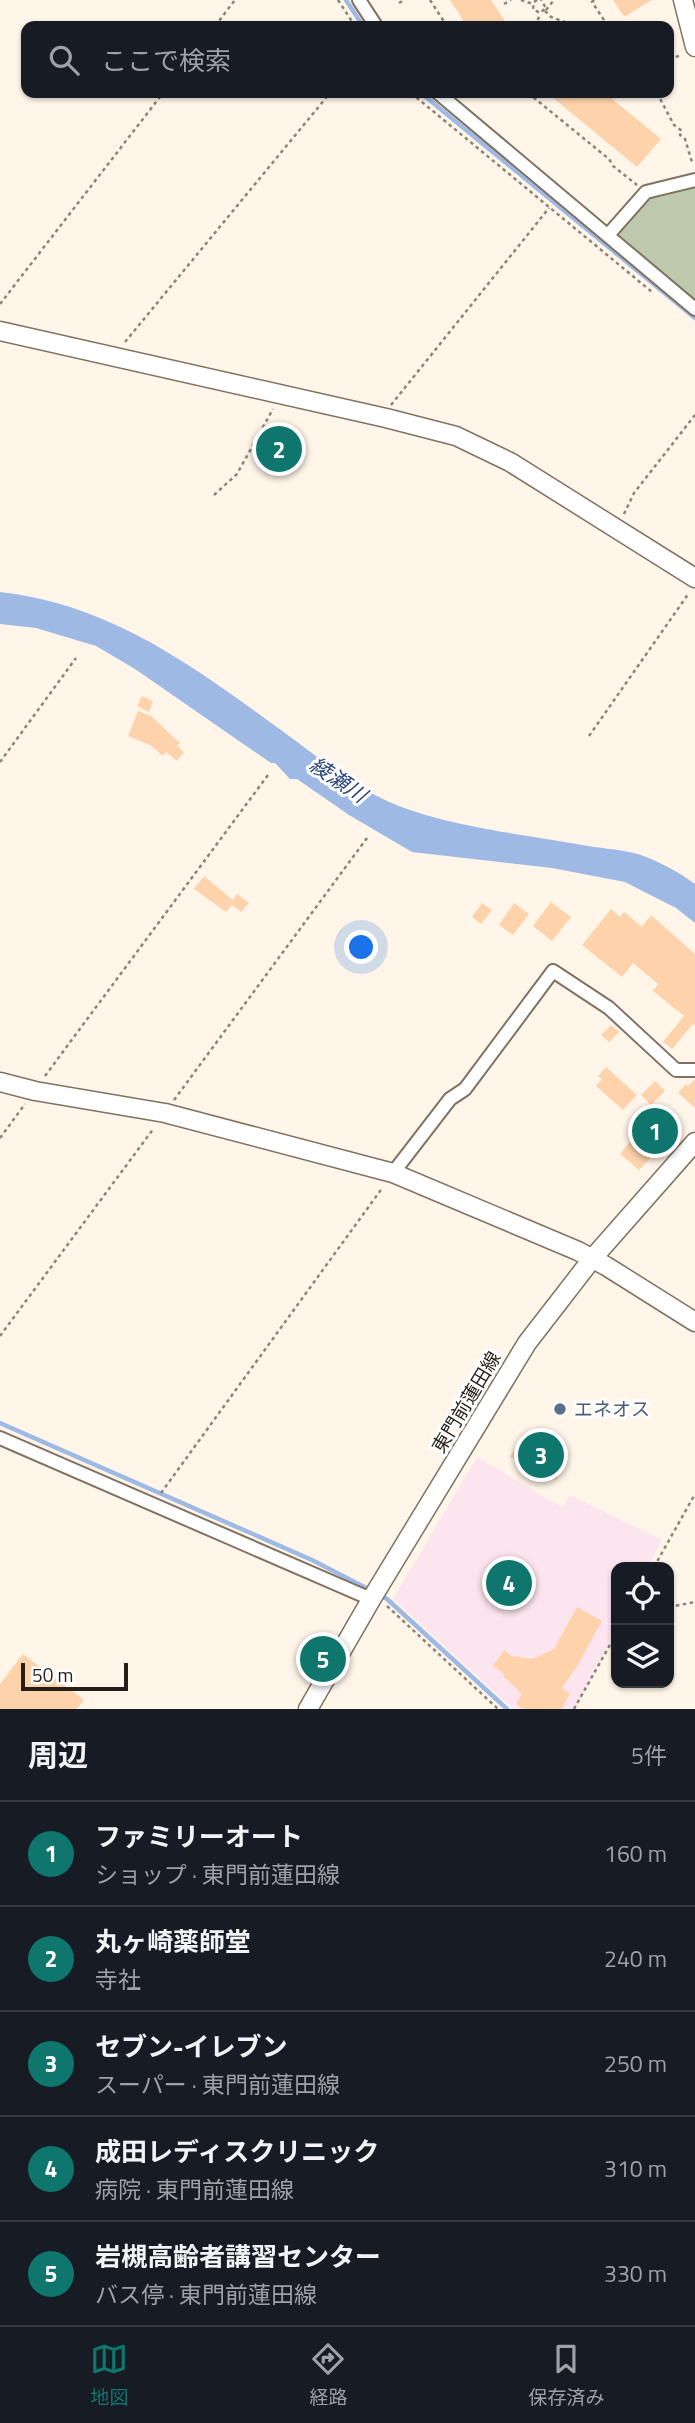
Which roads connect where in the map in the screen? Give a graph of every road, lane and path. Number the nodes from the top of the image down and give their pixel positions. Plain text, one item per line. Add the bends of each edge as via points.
1 (235, 0) edge
2 (338, 0) edge
3 (359, 0) edge
4 (404, 0) edge
5 (430, 0) edge
6 (511, 0) edge
7 (521, 0) edge
8 (539, 0) edge
9 (554, 0) edge
10 (594, 0) edge
11 (683, 0) edge
12 (399, 3) dead end
13 (504, 4) dead end
14 (533, 4) junction
15 (543, 12) junction
16 (219, 21) edge
17 (352, 21) edge
18 (373, 21) edge
19 (444, 21) edge
20 (537, 21) edge
21 (562, 21) edge
22 (605, 21) edge
23 (688, 51) edge
24 (159, 98) edge
25 (326, 98) edge
26 (417, 98) edge
27 (444, 98) edge
28 (534, 98) edge
29 (660, 98) edge
30 (692, 162) dead end
31 (695, 180) edge
32 (637, 185) dead end
33 (559, 194) junction
34 (548, 208) junction
35 (608, 235) junction
36 (653, 293) dead end
37 (0, 304) edge
38 (695, 309) edge
39 (0, 331) edge
40 (114, 355) junction
41 (282, 394) junction
42 (695, 415) edge
43 (386, 418) junction
44 (214, 495) dead end
45 (616, 529) junction
46 (695, 578) edge
47 (695, 584) edge
48 (76, 658) dead end
49 (589, 736) dead end
50 (0, 762) edge
51 (268, 775) dead end
52 (367, 838) dead end
53 (695, 1070) edge
54 (0, 1082) edge
55 (34, 1091) junction
56 (165, 1113) junction
57 (0, 1138) edge
58 (695, 1142) edge
59 (393, 1173) junction
60 (592, 1259) junction
61 (695, 1322) edge
62 (0, 1336) edge
63 (0, 1438) edge
64 (166, 1486) dead end
65 (695, 1494) edge
66 (657, 1562) edge
67 (374, 1593) junction
68 (695, 1602) edge
69 (674, 1606) edge
70 (611, 1643) edge
71 (308, 1709) edge
72 (498, 1709) edge
73 (574, 1709) edge

1 - 16 path
2 - 17 path
3 - 18 street
4 - 12 path
5 - 19 path
6 - 13 path
7 - 14 path
8 - 14 path
8 - 15 path via 546,5
9 - 15 path
10 - 22 path
11 - 23 street
14 - 15 path via 534,10
15 - 20 path
15 - 21 path
24 - 37 path
25 - 40 path
26 - 34 path
27 - 33 street
28 - 32 path
29 - 30 path via 682,131
31 - 35 street via 646,192
33 - 34 path
33 - 35 street
34 - 36 path
34 - 43 path via 392,404
35 - 38 street
39 - 40 street
40 - 41 street
41 - 43 street
41 - 44 path via 237,474
42 - 45 path via 634,493
43 - 45 street via 480,446
45 - 46 street
47 - 49 path
48 - 50 path
51 - 55 path
52 - 56 path
53 - 59 street via 676,1070 609,1008 553,971 465,1089 450,1099
54 - 55 street
55 - 56 street
55 - 57 path
56 - 59 street
56 - 62 path
58 - 60 street, 東門前蓮田線
59 - 60 street
59 - 64 path
60 - 61 street
60 - 67 street, 東門前蓮田線 via 527,1343
63 - 67 street
65 - 66 path
67 - 71 street, 東門前蓮田線
67 - 72 path
68 - 69 path
70 - 73 path

